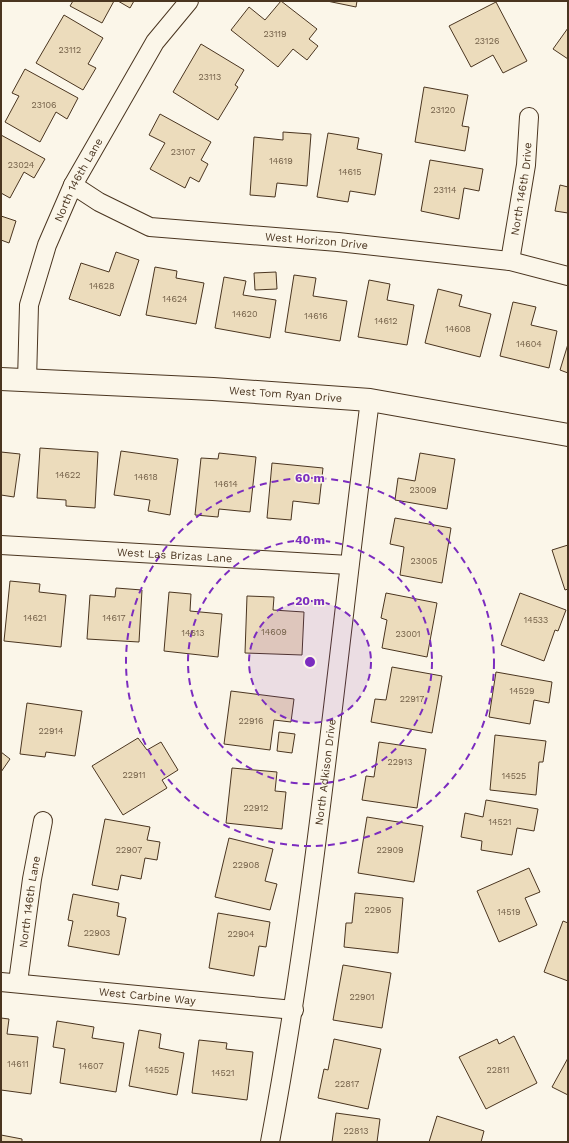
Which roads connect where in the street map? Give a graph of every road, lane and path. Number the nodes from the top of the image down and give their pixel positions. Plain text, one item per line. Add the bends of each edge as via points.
1 (189, 1) edge
2 (529, 116) dead end
3 (73, 185) junction
4 (510, 262) junction
5 (568, 276) edge
6 (1, 379) edge
7 (27, 381) junction
8 (370, 400) junction
9 (568, 435) edge
10 (1, 545) edge
11 (349, 565) junction
12 (43, 821) dead end
13 (10, 982) edge
14 (294, 1010) junction
15 (270, 1142) edge

1 - 3 street, North 146th Lane via 154,42
2 - 4 street, North 146th Drive via 526,165
3 - 4 street, West Horizon Drive via 99,202 150,227 338,242
3 - 7 street, North 146th Lane via 47,245 29,305
4 - 5 street, West Horizon Drive
6 - 7 street, West Tom Ryan Drive
7 - 8 street, West Tom Ryan Drive via 213,389
8 - 9 street, West Tom Ryan Drive
8 - 11 street, North Adkison Drive
10 - 11 street, West Las Brizas Lane
11 - 14 street, North Adkison Drive via 326,773
12 - 13 street, North 146th Lane
13 - 14 street, West Carbine Way
14 - 15 street, North Adkison Drive

